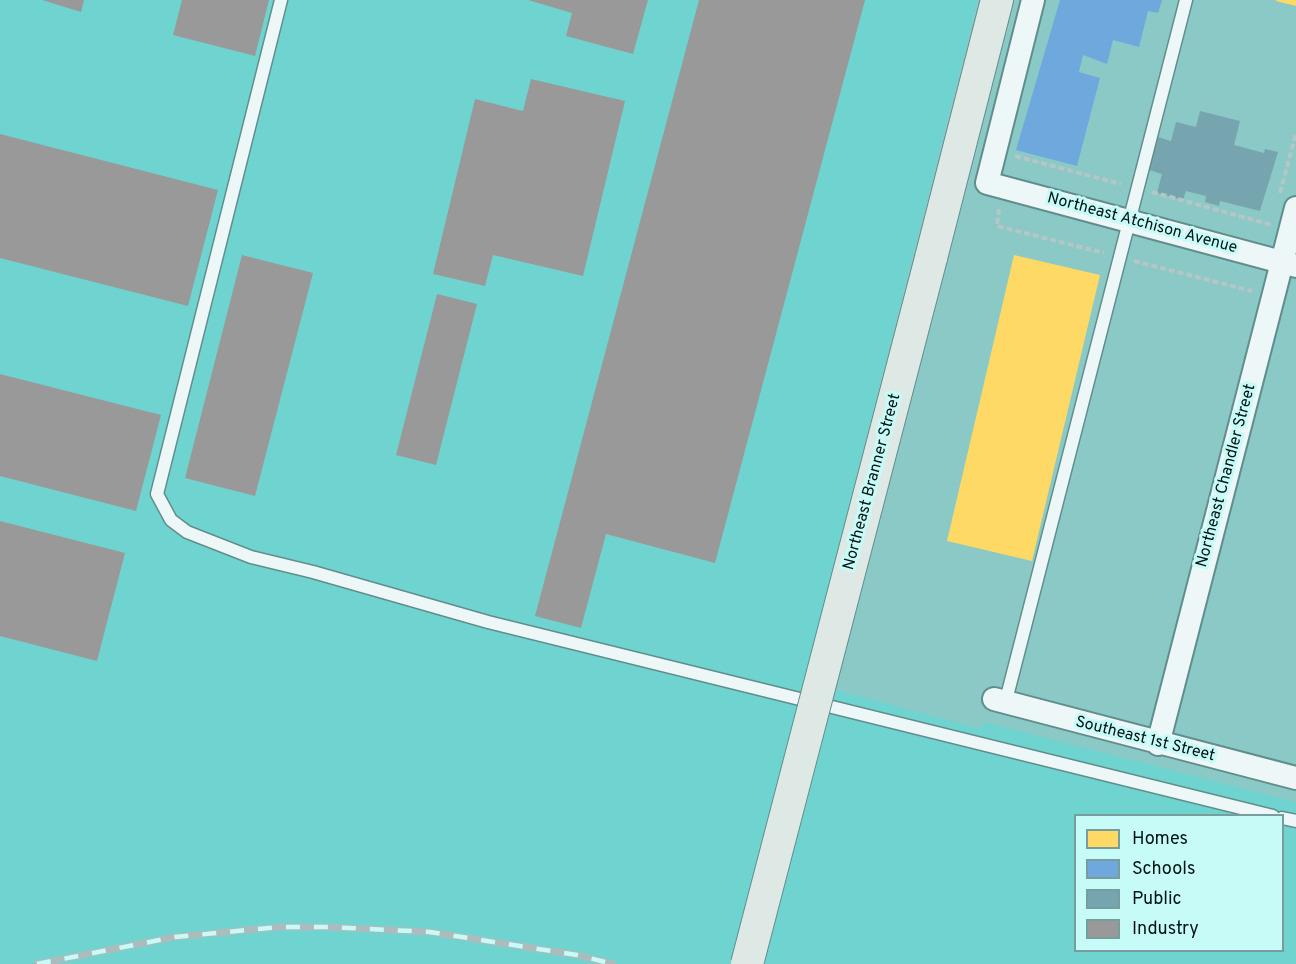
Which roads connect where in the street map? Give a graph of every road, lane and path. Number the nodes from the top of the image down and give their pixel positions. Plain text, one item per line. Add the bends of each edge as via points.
1 (281, 0) edge
2 (997, 0) edge
3 (1033, 0) edge
4 (1186, 0) edge
5 (1296, 208) edge
6 (1129, 220) junction
7 (997, 226) dead end
8 (1120, 257) junction
9 (1289, 264) edge
10 (1273, 297) junction
11 (999, 701) joint
12 (1158, 744) junction
13 (1296, 778) edge
14 (1266, 814) edge
15 (747, 964) edge

1 - 14 lane via 157,494 171,520 187,532 251,557 488,622
2 - 15 main road, Northeast Branner Street, bridge
3 - 6 street, Northeast Atchison Avenue via 987,183
4 - 6 lane
5 - 9 street, Northeast Chandler Street
6 - 8 lane
6 - 9 street, Northeast Atchison Avenue
7 - 8 path
8 - 10 path
8 - 11 lane
9 - 10 street, Northeast Chandler Street
10 - 12 street, Northeast Chandler Street
11 - 12 street, Southeast 1st Street
12 - 13 street, Southeast 1st Street

